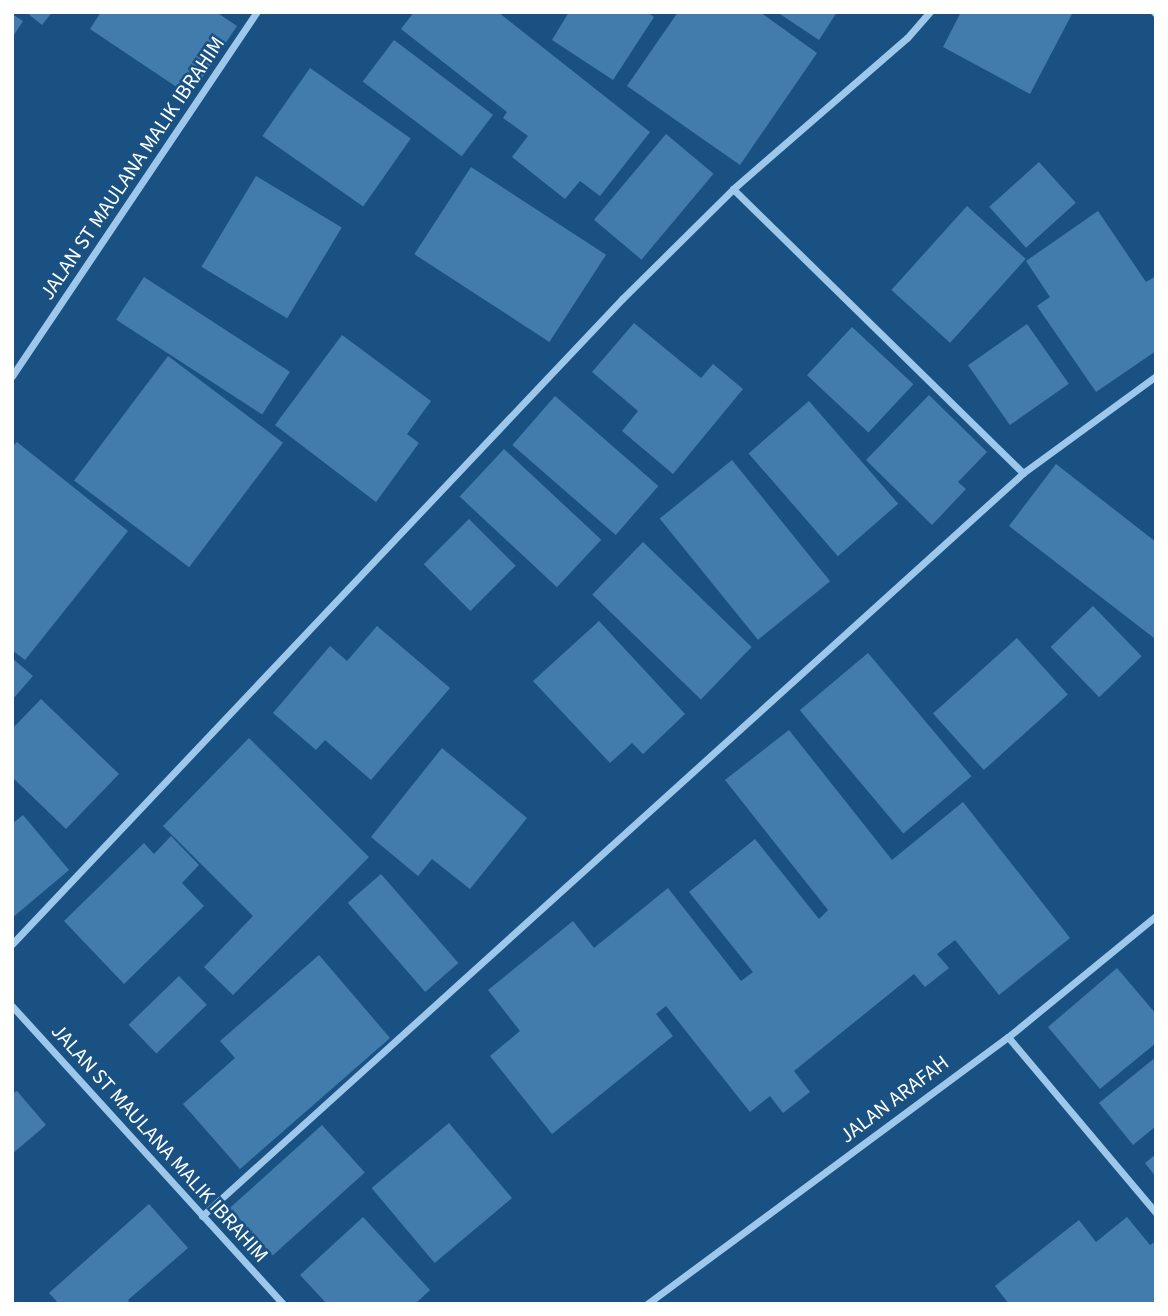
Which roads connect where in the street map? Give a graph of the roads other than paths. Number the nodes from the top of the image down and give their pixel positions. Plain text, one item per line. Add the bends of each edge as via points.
1 (257, 12) edge
2 (930, 12) edge
3 (733, 189) junction
4 (12, 376) edge
5 (1156, 376) edge
6 (1023, 473) junction
7 (1156, 916) edge
8 (12, 944) edge
9 (12, 1006) edge
10 (1008, 1037) junction
11 (1156, 1213) edge
12 (202, 1216) junction
13 (283, 1304) edge
14 (647, 1304) edge

1 - 4 street, JALAN ST MAULANA MALIK IBRAHIM
2 - 3 street via 907,38
3 - 6 street
3 - 8 street via 622,299
5 - 6 street
6 - 12 street
7 - 10 street, JALAN ARAFAH
9 - 12 street, JALAN ST MAULANA MALIK IBRAHIM
10 - 11 street
10 - 14 street, JALAN ARAFAH
12 - 13 street, JALAN ST MAULANA MALIK IBRAHIM

